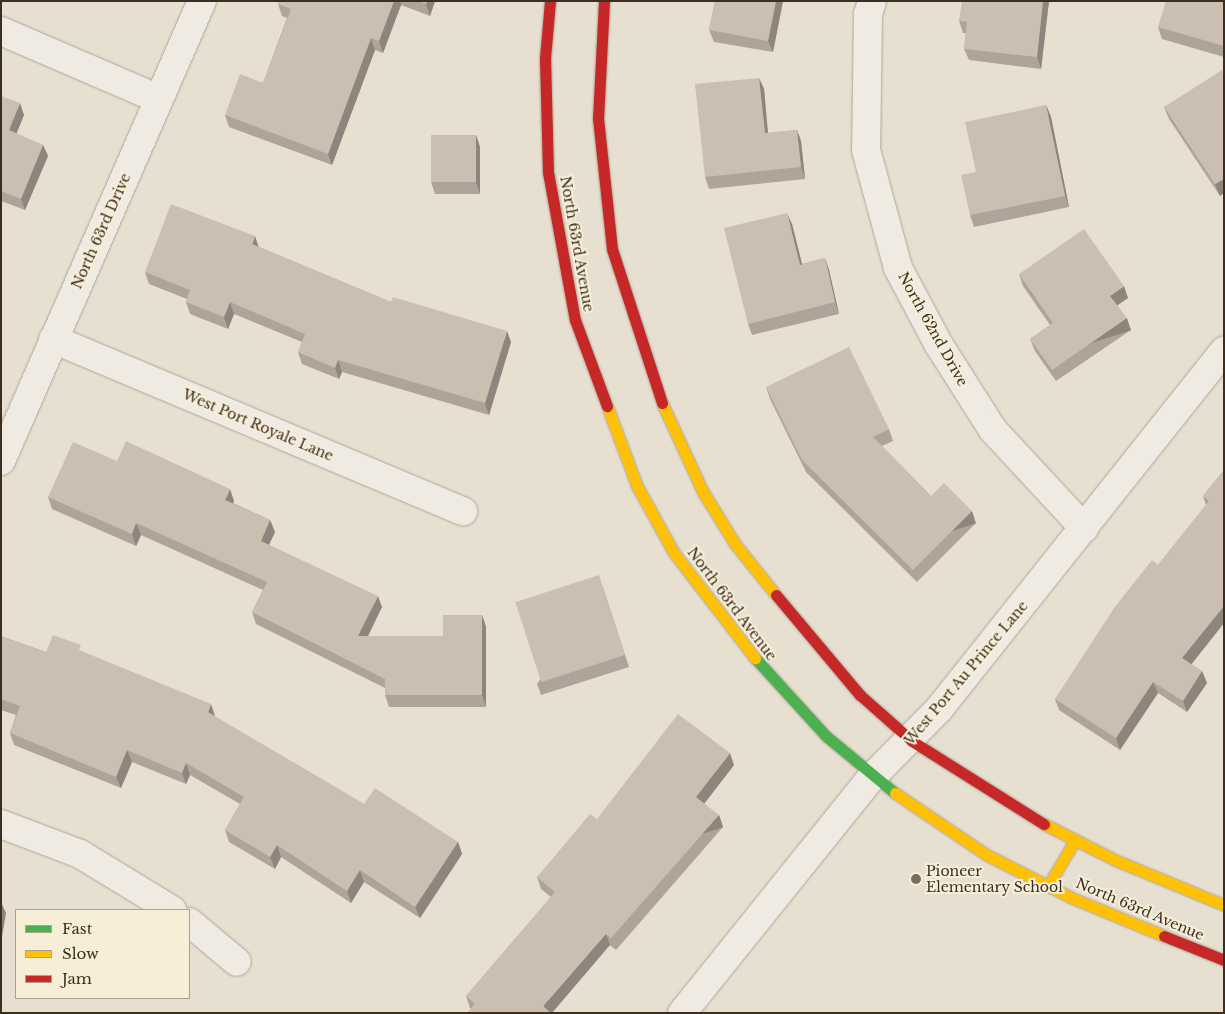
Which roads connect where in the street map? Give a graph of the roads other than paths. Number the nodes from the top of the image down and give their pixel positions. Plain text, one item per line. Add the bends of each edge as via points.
1 (202, 1) edge
2 (550, 1) edge
3 (604, 1) edge
4 (872, 1) edge
5 (1, 31) edge
6 (160, 99) junction
7 (53, 339) junction
8 (1224, 351) edge
9 (1, 461) edge
10 (463, 511) dead end
11 (1084, 528) junction
12 (912, 740) junction
13 (872, 777) junction
14 (1, 824) edge
15 (1075, 840) junction
16 (1048, 886) junction
17 (1224, 905) edge
18 (170, 909) edge
19 (190, 923) edge
20 (1224, 960) edge
21 (237, 962) dead end
22 (682, 1013) edge

1 - 6 street, North 63rd Drive
2 - 13 street, North 63rd Avenue via 545,119 559,245 575,320 637,486 674,553 721,619 777,686
3 - 12 street via 598,118 603,184 612,249 651,380 699,484 735,544 816,646 860,695
4 - 11 street, North 62nd Drive via 868,14 866,150 898,268 939,345 993,430
5 - 6 street
6 - 7 street, North 63rd Drive
7 - 9 street, North 63rd Drive
7 - 10 street, West Port Royale Lane
8 - 11 street, West Port Au Prince Lane
11 - 12 street, West Port Au Prince Lane
12 - 13 street, West Port Au Prince Lane
12 - 15 street
13 - 16 street, North 63rd Avenue via 979,850
13 - 22 street, West Port Au Prince Lane
14 - 18 street via 80,854
15 - 16 street
15 - 17 street
16 - 20 street, North 63rd Avenue
19 - 21 street

